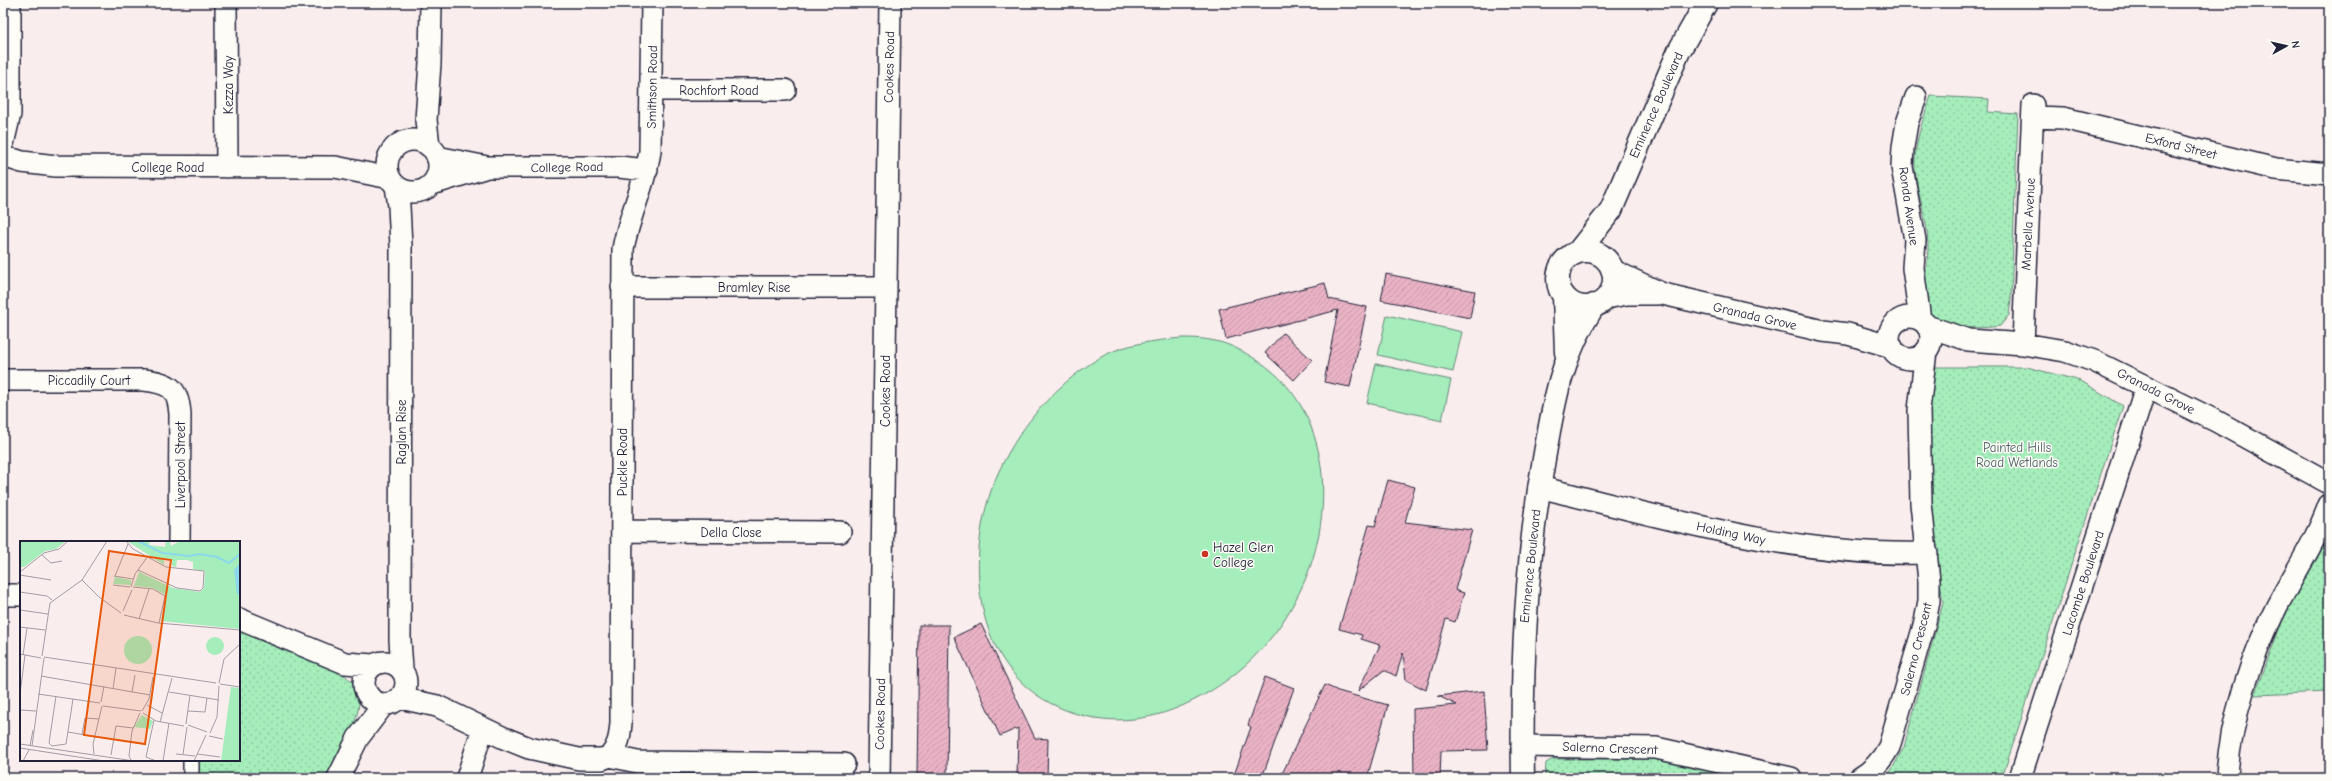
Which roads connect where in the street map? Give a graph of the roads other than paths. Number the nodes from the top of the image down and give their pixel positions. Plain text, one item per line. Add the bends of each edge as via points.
1 (10, 3) edge
2 (226, 3) edge
3 (431, 3) edge
4 (652, 3) edge
5 (890, 3) edge
6 (1706, 3) edge
7 (428, 85) junction
8 (652, 90) junction
9 (785, 90) dead end
10 (1916, 97) dead end
11 (2033, 111) joint
12 (3, 144) edge
13 (400, 145) junction
14 (433, 152) junction
15 (3, 156) edge
16 (227, 167) junction
17 (335, 167) junction
18 (487, 167) junction
19 (648, 170) junction
20 (2329, 174) edge
21 (393, 182) junction
22 (427, 188) junction
23 (1611, 210) junction
24 (401, 246) junction
25 (1578, 252) junction
26 (1609, 265) junction
27 (1914, 268) junction
28 (622, 287) junction
29 (886, 287) junction
30 (1663, 294) junction
31 (1564, 296) junction
32 (1600, 302) junction
33 (1923, 323) junction
34 (1896, 324) junction
35 (1848, 334) junction
36 (1968, 340) junction
37 (2023, 344) junction
38 (1927, 350) junction
39 (1898, 353) junction
40 (1566, 358) junction
41 (3, 380) edge
42 (2146, 387) junction
43 (173, 390) joint
44 (1919, 410) junction
45 (2329, 484) edge
46 (1539, 487) junction
47 (2329, 505) edge
48 (622, 531) junction
49 (840, 532) dead end
50 (179, 541) edge
51 (1927, 554) junction
52 (3, 595) edge
53 (20, 595) edge
54 (240, 619) edge
55 (385, 682) junction
56 (483, 728) junction
57 (1522, 746) junction
58 (610, 756) junction
59 (191, 761) edge
60 (844, 764) dead end
61 (191, 778) edge
62 (338, 778) edge
63 (466, 778) edge
64 (879, 778) edge
65 (1523, 778) edge
66 (1792, 778) edge
67 (1860, 778) edge
68 (2020, 778) edge
69 (2227, 778) edge

1 - 12 street via 10,114
2 - 16 street, Kezza Way
3 - 7 street
4 - 8 street, Smithson Road
5 - 29 street, Cookes Road
6 - 23 street, Eminence Boulevard via 1676,58
7 - 13 street
7 - 14 street via 426,120
8 - 9 street, Rochfort Road
8 - 19 street, Smithson Road
10 - 27 street, Ronda Avenue via 1907,123 1902,161 1915,240
11 - 20 street, Exford Street via 2276,169
11 - 37 street, Marbella Avenue
13 - 14 street via 422,142
13 - 17 street, College Road via 364,160
13 - 21 street via 388,163
14 - 18 street, College Road
14 - 22 street via 438,172
15 - 16 street, College Road via 22,162 56,166
16 - 17 street, College Road
17 - 21 street, College Road
18 - 19 street, College Road via 619,167
18 - 22 street, College Road
19 - 28 street, Puckle Road via 626,231
21 - 22 street via 408,192
21 - 24 street, Raglan Rise via 400,206
22 - 24 street, Raglan Rise
23 - 25 street, Eminence Boulevard
23 - 26 street, Eminence Boulevard
24 - 55 street, Raglan Rise via 400,618
25 - 26 street via 1593,252
25 - 31 street via 1568,258 1561,267 1558,281
26 - 30 street, Granada Grove
26 - 32 street via 1613,285
27 - 33 street, Ronda Avenue
27 - 34 street, Ronda Avenue
28 - 29 street, Bramley Rise
28 - 48 street, Puckle Road
29 - 64 street, Cookes Road
30 - 32 street, Granada Grove via 1627,294
30 - 35 street, Granada Grove via 1823,331
31 - 32 street via 1578,305
31 - 40 street, Eminence Boulevard
32 - 40 street, Eminence Boulevard
33 - 34 street via 1909,317
33 - 36 street, Granada Grove
33 - 38 street via 1931,338
34 - 35 street, Granada Grove
34 - 39 street via 1889,336
35 - 39 street, Granada Grove
36 - 37 street, Granada Grove
36 - 38 street, Granada Grove
37 - 42 street, Granada Grove via 2065,351 2094,361
38 - 39 street via 1917,357
38 - 44 street, Salerno Crescent
39 - 44 street, Salerno Crescent
40 - 46 street, Eminence Boulevard
41 - 43 street, Piccadily Court via 144,380 164,383
42 - 45 street, Granada Grove via 2216,421
42 - 68 street, Lacombe Boulevard
43 - 50 street, Liverpool Street via 178,399 180,414
44 - 51 street, Salerno Crescent via 1921,503
46 - 51 street, Holding Way via 1807,548 1883,555
46 - 57 street, Eminence Boulevard via 1524,627
47 - 69 street via 2318,531 2277,606 2257,652 2231,732
48 - 49 street, Della Close
48 - 58 street, Puckle Road via 621,723 620,738
51 - 67 street, Salerno Crescent via 1929,601 1925,622 1889,747 1882,760
52 - 53 street
54 - 55 street
55 - 56 street
55 - 62 street, Raglan Rise
56 - 58 street via 529,748 559,756 592,760
56 - 63 street
57 - 65 street, Eminence Boulevard
57 - 66 street, Salerno Crescent via 1656,748
58 - 60 street via 637,762
59 - 61 street

